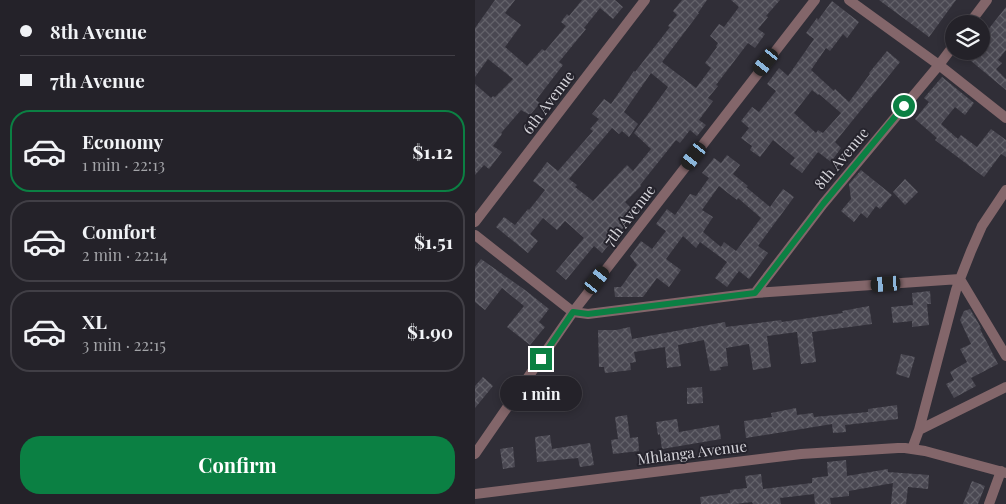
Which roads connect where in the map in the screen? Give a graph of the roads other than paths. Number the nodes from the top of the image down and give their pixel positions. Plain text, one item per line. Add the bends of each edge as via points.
1 (645, 0) edge
2 (815, 0) edge
3 (849, 0) edge
4 (987, 0) edge
5 (976, 15) edge
6 (945, 57) edge
7 (939, 65) junction
8 (1006, 118) edge
9 (1006, 190) edge
10 (475, 222) edge
11 (475, 235) edge
12 (961, 280) junction
13 (755, 293) junction
14 (573, 312) junction
15 (1006, 356) edge
16 (1006, 387) edge
17 (919, 430) junction
18 (913, 449) junction
19 (475, 454) edge
20 (1003, 472) edge
21 (475, 494) edge
22 (989, 504) edge

1 - 10 street, 6th Avenue
2 - 14 street, 7th Avenue
3 - 7 street
4 - 5 street
6 - 7 street, 8th Avenue
7 - 8 street
7 - 13 street, 8th Avenue via 823,204
9 - 12 street via 971,250
11 - 14 street
12 - 13 street
12 - 15 street
12 - 17 street
13 - 14 street via 588,314
14 - 19 street, 7th Avenue
16 - 17 street
17 - 18 street
18 - 20 street, Mhlanga Avenue
18 - 21 street, Mhlanga Avenue via 801,454
20 - 22 street

